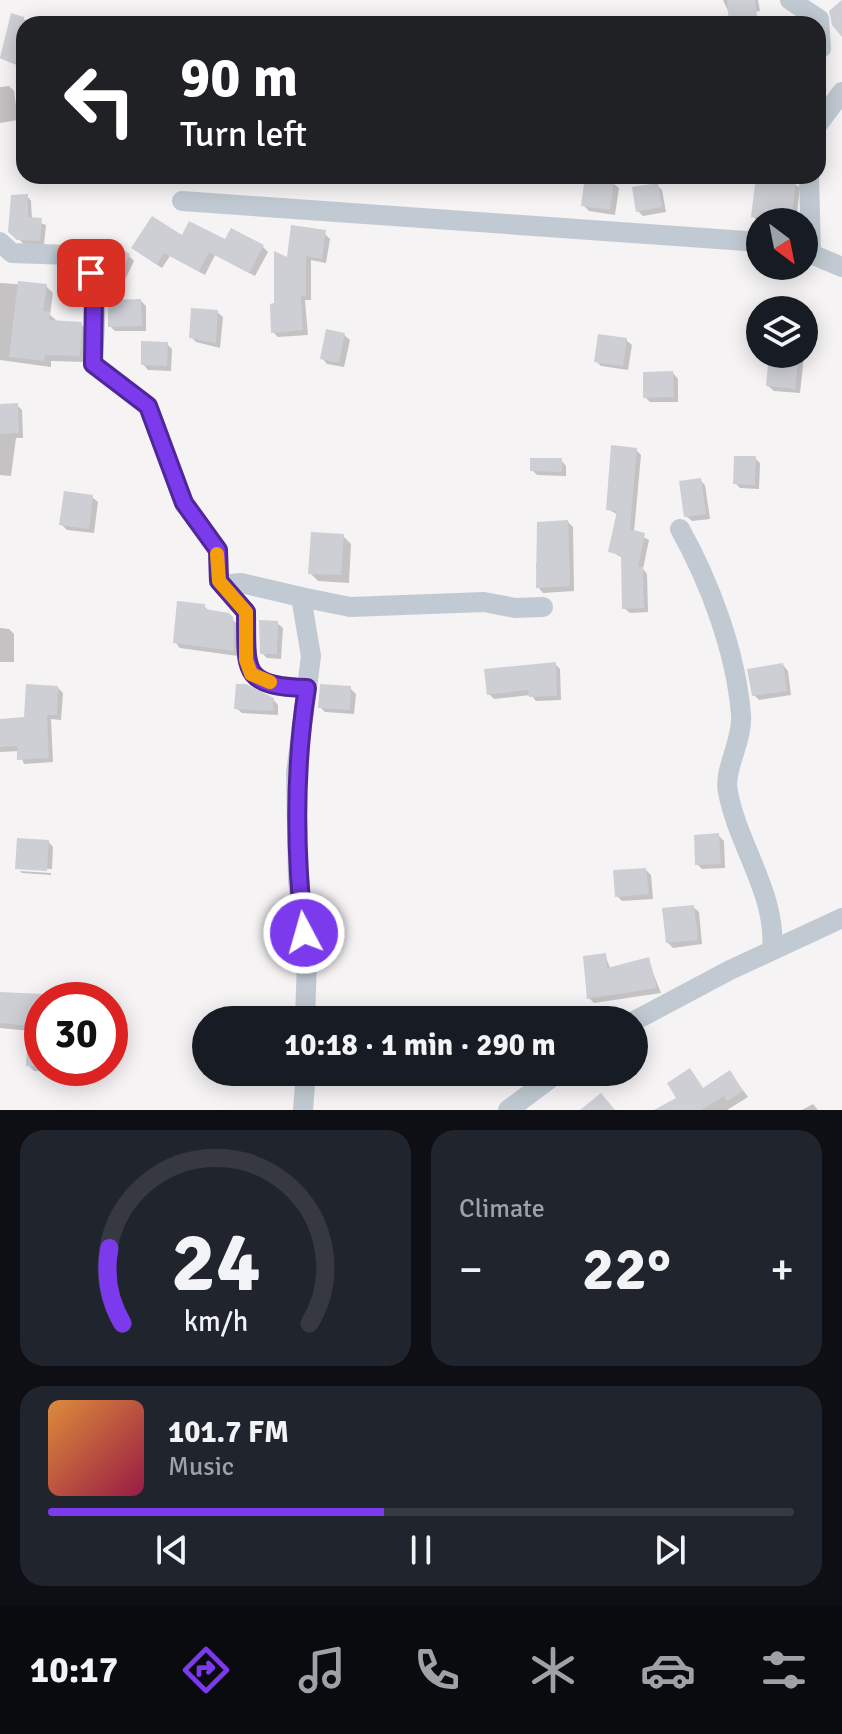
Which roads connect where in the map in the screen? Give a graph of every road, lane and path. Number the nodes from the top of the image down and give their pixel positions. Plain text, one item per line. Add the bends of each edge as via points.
1 (790, 0) edge
2 (814, 16) edge
3 (842, 92) edge
4 (826, 113) edge
5 (809, 184) edge
6 (182, 201) dead end
7 (809, 208) edge
8 (746, 241) edge
9 (0, 242) edge
10 (818, 256) edge
11 (842, 267) edge
12 (680, 529) dead end
13 (223, 585) junction
14 (301, 597) junction
15 (543, 607) dead end
16 (307, 688) junction
17 (842, 918) edge
18 (772, 950) junction
19 (305, 1006) edge
20 (648, 1014) edge
21 (305, 1086) edge
22 (540, 1086) edge
23 (303, 1110) edge
24 (508, 1110) edge

1 - 2 street
3 - 4 street
5 - 7 street
6 - 8 street
9 - 13 street via 12,253 71,255 91,273 93,364 148,406 184,503 218,550
10 - 11 street
12 - 18 street via 703,571 730,660 741,716 726,786 771,915
13 - 14 street via 241,583
13 - 16 street via 246,612 251,674 258,680
14 - 15 street via 350,607 484,602
14 - 16 street via 311,656
16 - 19 street via 296,773
17 - 18 street
18 - 20 street
21 - 23 street
22 - 24 street

